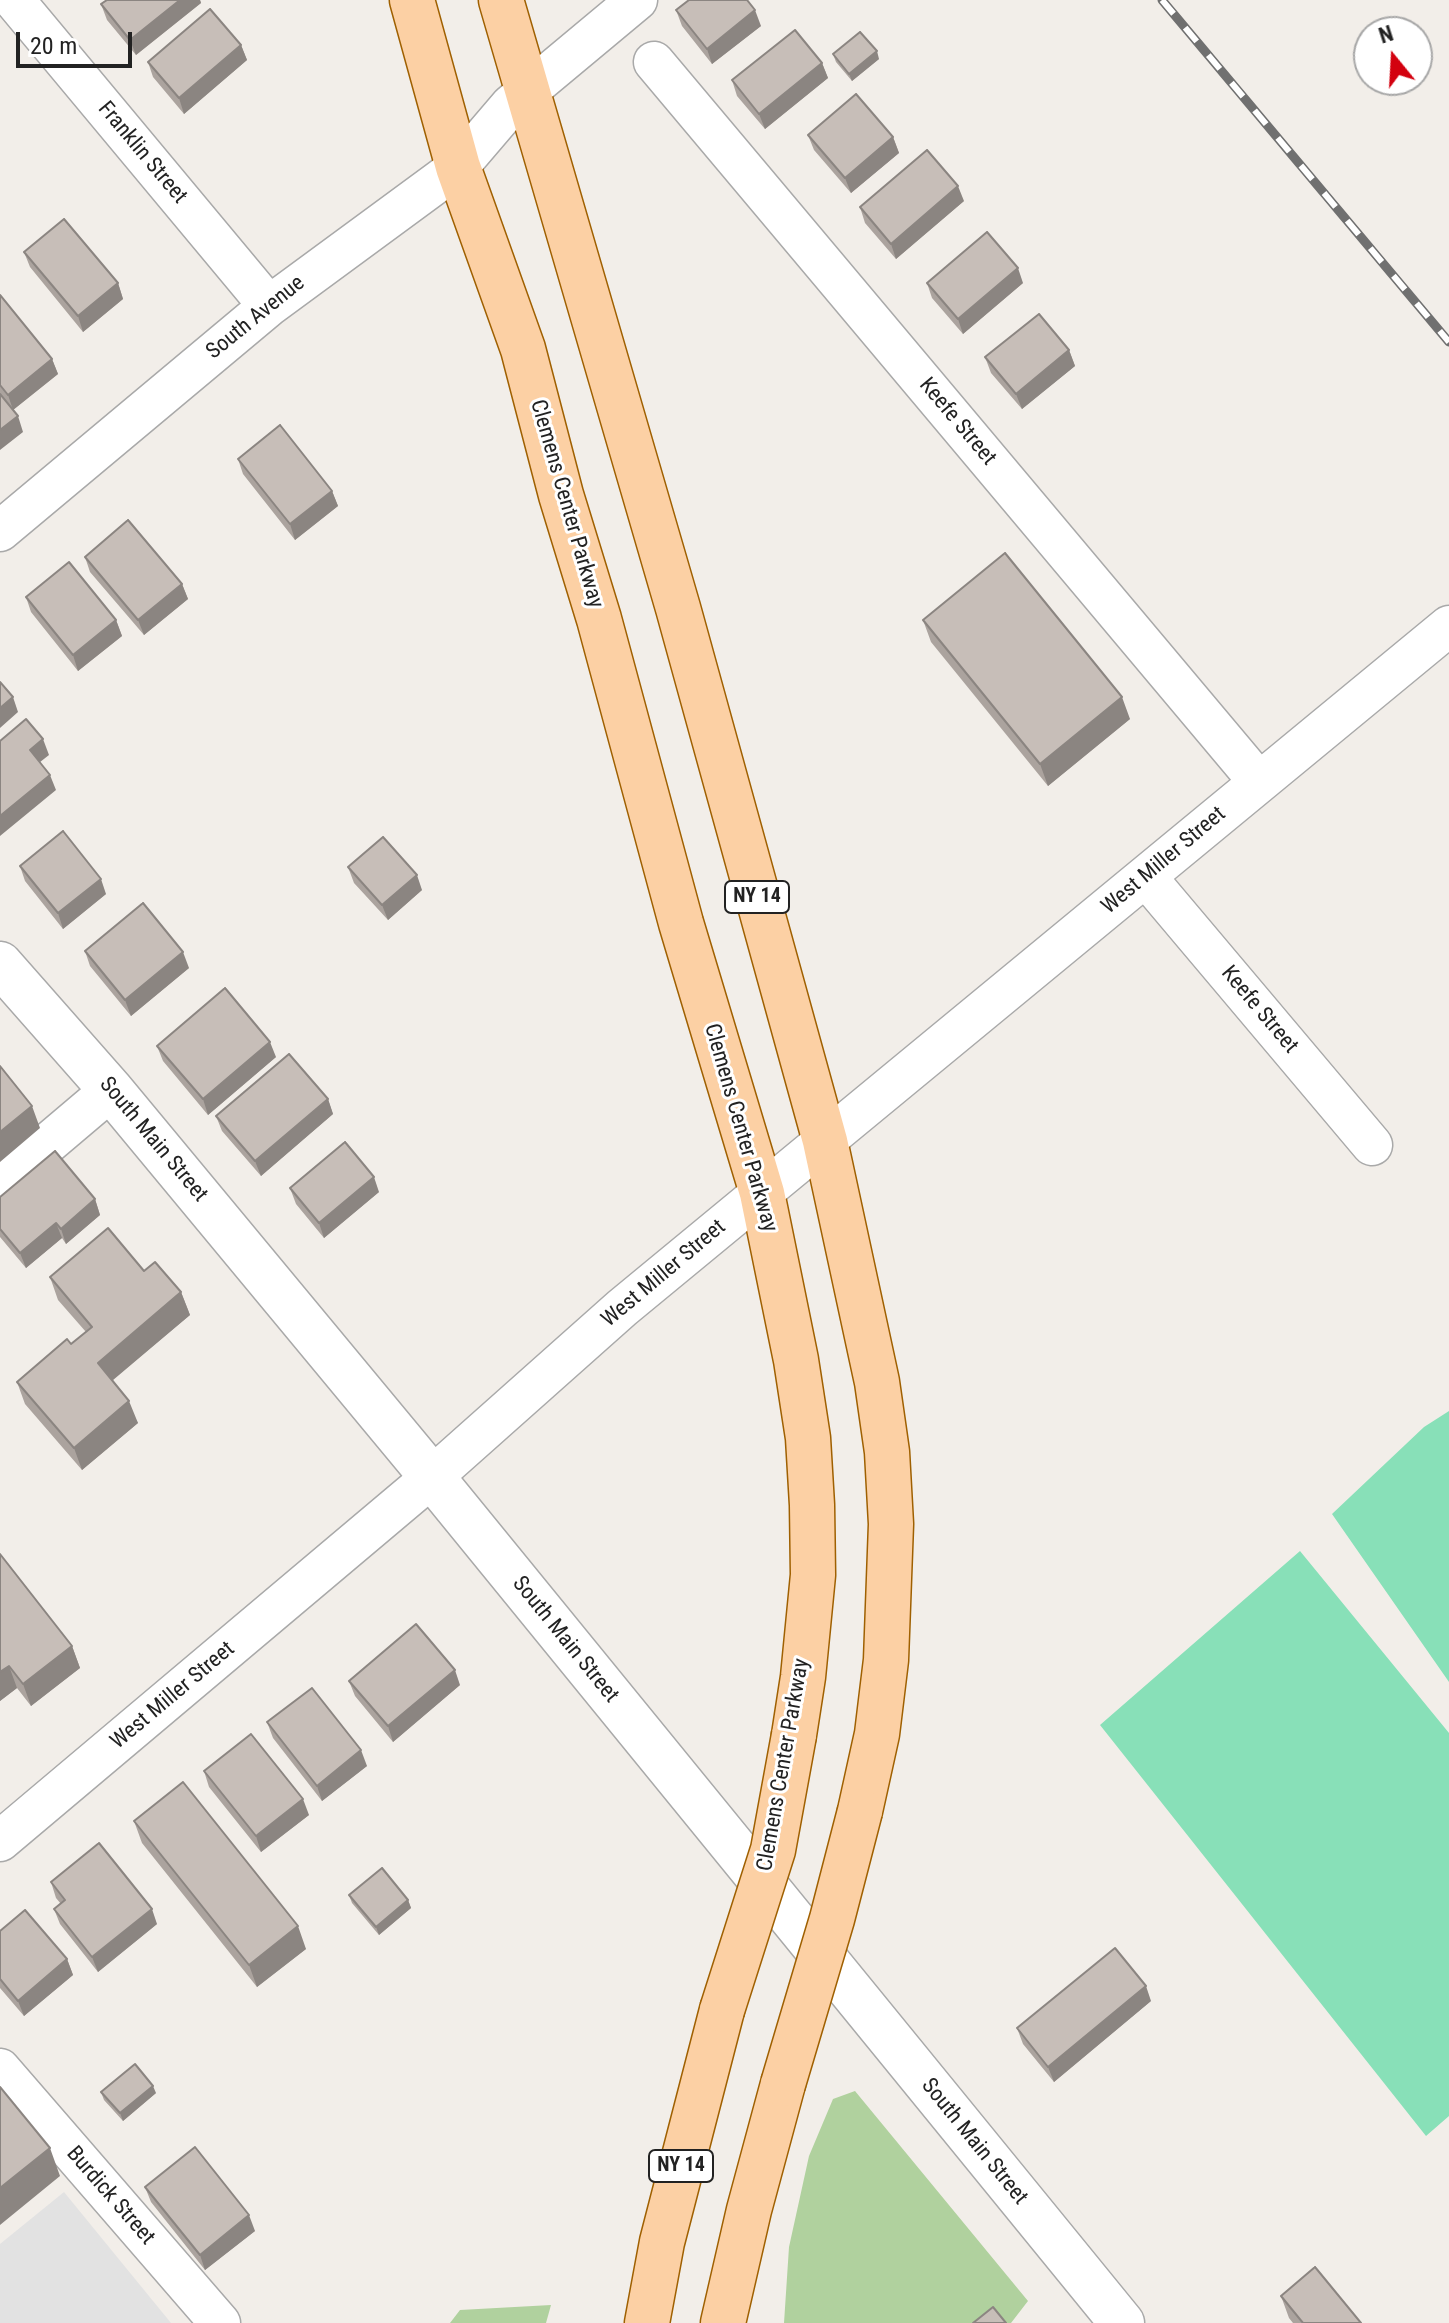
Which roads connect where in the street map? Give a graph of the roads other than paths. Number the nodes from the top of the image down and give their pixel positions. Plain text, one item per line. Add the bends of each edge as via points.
1 (14, 0) edge
2 (412, 0) edge
3 (501, 0) edge
4 (637, 0) edge
5 (654, 62) dead end
6 (520, 97) junction
7 (458, 167) junction
8 (269, 306) junction
9 (0, 531) edge
10 (1449, 626) edge
11 (1259, 782) junction
12 (1146, 877) junction
13 (0, 964) edge
14 (111, 1090) junction
15 (825, 1141) junction
16 (1372, 1145) dead end
17 (0, 1184) edge
18 (762, 1193) junction
19 (432, 1477) junction
20 (0, 1841) edge
21 (0, 2069) edge
22 (220, 2323) edge
23 (647, 2323) edge
24 (723, 2323) edge
25 (1122, 2323) edge

1 - 8 street, Franklin Street
2 - 7 main road, Clemens Center Parkway / NY 14
3 - 6 main road, NY 14
4 - 6 street, South Avenue
5 - 11 street, Keefe Street
6 - 7 street, South Avenue
6 - 15 main road, NY 14 via 678,608
7 - 8 street, South Avenue
7 - 18 main road, Clemens Center Parkway / NY 14 via 523,349 681,923
8 - 9 street, South Avenue
10 - 11 street, West Miller Street
11 - 12 street, West Miller Street
12 - 15 street, West Miller Street
12 - 16 street, Keefe Street
13 - 14 street, South Main Street
14 - 17 street
14 - 19 street, South Main Street
15 - 18 street, West Miller Street
15 - 24 main road, NY 14, bridge via 887,1452 891,1524 884,1674 860,1811 749,2210
18 - 19 street, West Miller Street via 622,1308
18 - 23 main road, Clemens Center Parkway / NY 14, bridge via 808,1438 813,1575 803,1677 773,1850 722,2010 662,2242
19 - 20 street, West Miller Street
19 - 25 street, South Main Street
21 - 22 street, Burdick Street

